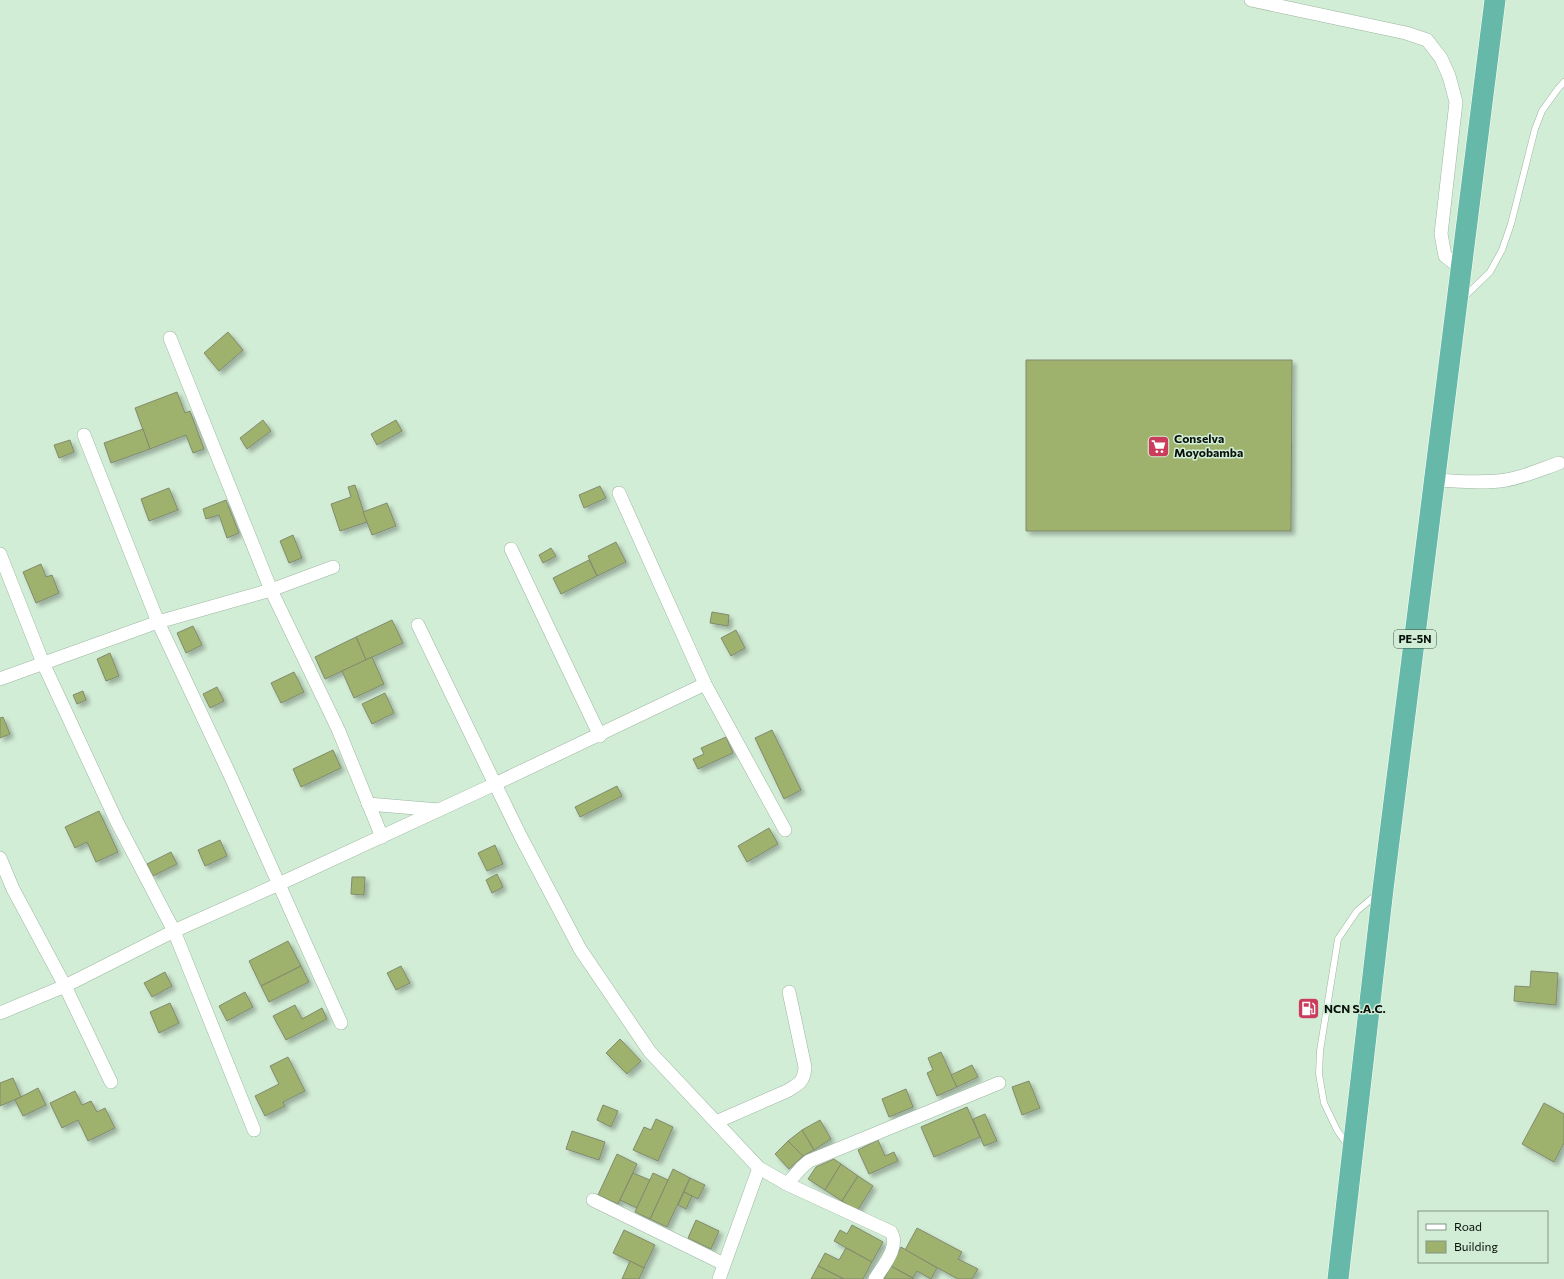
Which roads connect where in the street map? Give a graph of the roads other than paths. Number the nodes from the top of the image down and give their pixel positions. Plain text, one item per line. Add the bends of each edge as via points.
1 (1251, 0) edge
2 (1495, 0) edge
3 (1564, 82) edge
4 (1462, 269) junction
5 (1458, 303) junction
6 (170, 338) dead end
7 (84, 435) dead end
8 (1559, 463) dead end
9 (1435, 480) junction
10 (619, 493) dead end
11 (511, 549) dead end
12 (0, 554) edge
13 (333, 567) dead end
14 (271, 590) junction
15 (158, 622) junction
16 (418, 625) dead end
17 (43, 663) junction
18 (0, 679) edge
19 (705, 684) junction
20 (600, 736) junction
21 (495, 784) junction
22 (368, 804) junction
23 (440, 810) junction
24 (785, 830) dead end
25 (382, 837) junction
26 (0, 858) edge
27 (279, 884) junction
28 (1383, 889) junction
29 (174, 931) junction
30 (65, 986) junction
31 (789, 992) dead end
32 (0, 1013) edge
33 (340, 1023) dead end
34 (111, 1082) dead end
35 (999, 1083) dead end
36 (716, 1122) junction
37 (254, 1130) dead end
38 (1352, 1153) junction
39 (759, 1168) junction
40 (787, 1184) junction
41 (593, 1200) dead end
42 (724, 1264) junction
43 (719, 1279) edge
44 (876, 1279) edge
45 (1338, 1279) edge

1 - 4 street via 1406,33 1427,40 1447,70 1456,102 1441,234 1445,256
2 - 4 highway, PE-5N
3 - 5 lane via 1542,111 1535,129 1514,216 1502,250 1490,272
4 - 5 highway, PE-5N
5 - 9 highway, PE-5N
6 - 14 street
7 - 15 street
8 - 9 street via 1507,480
9 - 28 highway, PE-5N
10 - 19 street
11 - 20 street
12 - 17 street
13 - 14 street
14 - 15 street
14 - 22 street via 338,729
15 - 17 street
15 - 27 street
16 - 21 street
17 - 18 street
17 - 29 street via 117,822
19 - 20 street
19 - 24 street
20 - 21 street
21 - 23 street
21 - 36 street via 580,949 650,1052
22 - 23 street
22 - 25 street
23 - 25 street
25 - 27 street
26 - 30 street via 13,889
27 - 29 street
27 - 33 street
28 - 38 highway, PE-5N
28 - 38 lane via 1357,911 1338,939 1320,1051 1319,1074 1324,1103
29 - 30 street
29 - 37 street
30 - 32 street
30 - 34 street
31 - 36 street via 805,1067 804,1078 787,1091
35 - 40 street via 809,1161
36 - 39 street
38 - 45 highway, PE-5N
39 - 40 street
39 - 42 street
40 - 44 street via 891,1232 895,1241 894,1247
41 - 42 street
42 - 43 street

